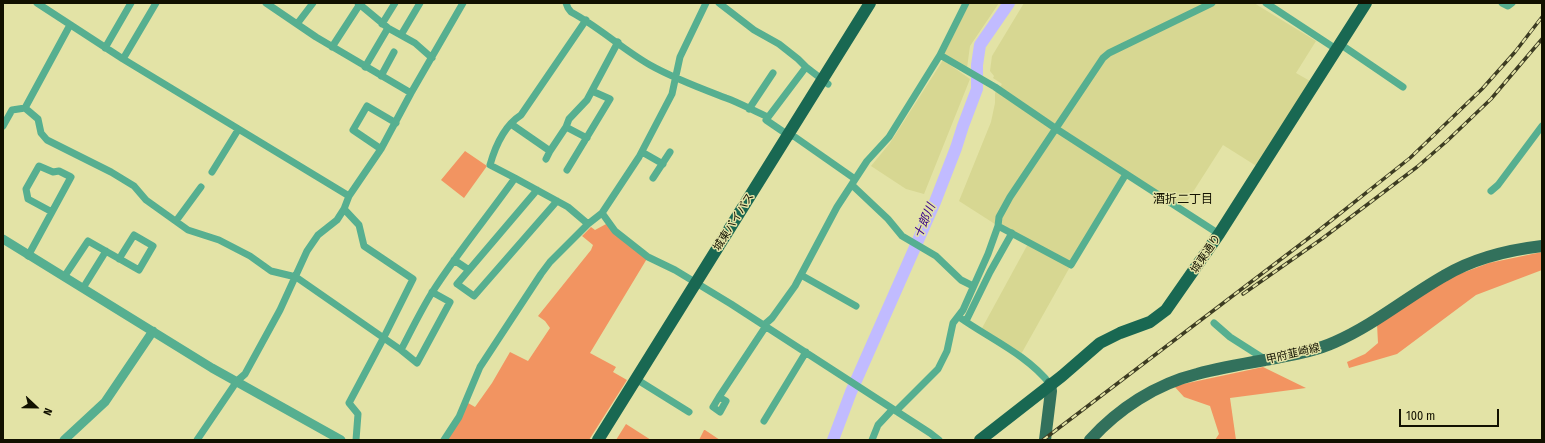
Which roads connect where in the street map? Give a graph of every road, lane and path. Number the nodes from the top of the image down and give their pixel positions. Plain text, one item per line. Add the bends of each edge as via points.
1 (37, 3) edge
2 (131, 3) edge
3 (156, 3) edge
4 (266, 3) edge
5 (312, 3) edge
6 (395, 3) edge
7 (420, 3) edge
8 (463, 3) edge
9 (566, 3) edge
10 (706, 3) edge
11 (719, 3) edge
12 (966, 3) edge
13 (1212, 3) edge
14 (1266, 3) edge
15 (1366, 3) edge
16 (1502, 3) edge
17 (1512, 3) edge
18 (359, 4) edge
19 (872, 5) edge
20 (586, 20) junction
21 (298, 24) junction
22 (70, 25) junction
23 (385, 26) junction
24 (401, 36) junction
25 (618, 42) junction
26 (332, 46) junction
27 (1338, 47) junction
28 (105, 48) junction
29 (394, 52) dead end
30 (940, 55) junction
31 (432, 58) junction
32 (123, 59) junction
33 (365, 67) junction
34 (806, 67) junction
35 (773, 73) dead end
36 (381, 76) junction
37 (675, 78) junction
38 (825, 82) junction
39 (1403, 87) dead end
40 (592, 91) junction
41 (411, 93) junction
42 (25, 108) junction
43 (750, 109) junction
44 (768, 117) junction
45 (396, 123) junction
46 (511, 124) junction
47 (3, 126) edge
48 (1542, 126) edge
49 (566, 127) junction
50 (1055, 128) junction
51 (238, 130) junction
52 (792, 136) junction
53 (587, 138) junction
54 (381, 149) junction
55 (550, 151) junction
56 (642, 152) junction
57 (670, 152) dead end
58 (546, 159) dead end
59 (663, 164) junction
60 (567, 170) dead end
61 (212, 172) dead end
62 (1126, 174) junction
63 (515, 178) junction
64 (653, 178) dead end
65 (853, 182) junction
66 (201, 187) dead end
67 (537, 190) junction
68 (1491, 191) dead end
69 (349, 196) junction
70 (557, 201) junction
71 (344, 209) junction
72 (52, 212) junction
73 (602, 213) junction
74 (176, 221) junction
75 (588, 224) junction
76 (998, 226) junction
77 (1012, 233) junction
78 (1220, 234) junction
79 (3, 239) edge
80 (1542, 246) edge
81 (106, 251) junction
82 (28, 256) junction
83 (119, 259) junction
84 (454, 260) junction
85 (469, 270) junction
86 (801, 275) junction
87 (64, 277) junction
88 (296, 277) junction
89 (699, 284) junction
90 (973, 286) junction
91 (83, 288) junction
92 (432, 292) junction
93 (856, 306) dead end
94 (959, 316) junction
95 (966, 321) junction
96 (1214, 323) dead end
97 (765, 325) junction
98 (153, 332) junction
99 (383, 339) junction
100 (401, 350) junction
101 (806, 352) junction
102 (1266, 360) junction
103 (237, 381) junction
104 (639, 381) junction
105 (1050, 384) junction
106 (719, 397) dead end
107 (894, 410) junction
108 (689, 412) dead end
109 (764, 421) dead end
110 (64, 440) edge
111 (197, 440) edge
112 (341, 440) edge
113 (356, 440) edge
114 (444, 440) edge
115 (598, 440) edge
116 (606, 440) edge
117 (872, 440) edge
118 (939, 440) edge
119 (980, 440) edge
120 (1045, 440) edge
121 (1090, 440) edge

1 - 22 street
2 - 28 street
3 - 32 street
4 - 21 street
5 - 21 street
6 - 23 street
7 - 24 street
8 - 31 street
9 - 20 street via 571,12
10 - 37 street via 680,56
11 - 34 street via 754,30 779,44
12 - 30 street
13 - 50 street via 1109,52
14 - 27 street
15 - 27 highway, 城東通り
16 - 17 street via 1508,6
18 - 23 street
18 - 26 street
19 - 38 highway, 城東バイパス
20 - 25 street
20 - 46 street via 520,115
21 - 26 street
22 - 28 street
22 - 42 street
23 - 24 street
23 - 33 street
24 - 31 street via 416,43
25 - 37 street via 649,64
25 - 40 street
26 - 33 street
27 - 39 street
27 - 78 highway, 城東通り
28 - 32 street
29 - 36 street
30 - 50 street via 995,86
30 - 65 street via 889,137 867,161
31 - 41 street
32 - 51 street
33 - 36 street
34 - 38 street
34 - 44 street
35 - 43 street
36 - 41 street
37 - 43 street
37 - 56 street via 672,94
38 - 52 highway, 城東バイパス
40 - 49 street via 569,119
40 - 53 street via 610,99
41 - 45 street
42 - 47 street via 12,110
42 - 74 street via 38,119 41,133 46,140 134,186 146,200
43 - 44 street
44 - 52 street via 766,120
45 - 54 street
45 - 54 street via 367,106 352,130
46 - 55 street
46 - 63 street via 502,136 490,165
48 - 68 street
49 - 53 street
49 - 55 street
50 - 62 street
50 - 76 street via 1010,197 999,217
51 - 61 street
51 - 69 street
52 - 65 street
52 - 89 highway, 城東バイパス
53 - 60 street
54 - 69 street
55 - 58 street
56 - 59 street
56 - 73 street
57 - 59 street
59 - 64 street
62 - 77 street via 1071,265
62 - 78 street
63 - 67 street
63 - 84 street
65 - 86 street
65 - 90 street via 902,236 936,256 961,280
66 - 74 street
67 - 70 street
67 - 85 street
69 - 71 street
70 - 75 street
70 - 85 street via 474,296 457,284
71 - 88 street via 337,220 318,235 307,251
71 - 99 street via 358,225 364,246 413,279
72 - 72 street via 72,178 59,171 53,172 39,166 26,189 28,199
72 - 82 street
73 - 75 street
73 - 89 street via 615,231 630,244 648,257
74 - 88 street via 188,230 219,240 250,256 271,271
75 - 114 street via 550,262 491,349 459,417
76 - 77 street
76 - 90 street
77 - 95 street
78 - 105 highway, 城東通り via 1166,310 1150,322 1104,341
79 - 82 street
80 - 102 main road, 甲府韮崎線 via 1515,249 1466,265 1444,275 1374,321 1336,342 1316,350
81 - 83 street
81 - 87 street via 88,241
81 - 91 street
82 - 87 street
83 - 83 street via 139,270 153,246 134,235
84 - 85 street
84 - 92 street
86 - 93 street
86 - 97 street via 779,309
87 - 91 street
88 - 99 street
88 - 103 street via 245,374
89 - 97 street
89 - 104 highway, 城東バイパス
90 - 94 street
91 - 98 street
92 - 100 street
92 - 100 street via 450,302 417,363
94 - 95 street
94 - 107 street via 953,324 938,369
95 - 105 street via 1020,356 1038,370
96 - 102 street via 1230,337
97 - 101 street
97 - 106 street
98 - 103 street
98 - 110 street via 105,402
99 - 100 street
99 - 113 street via 349,403 358,414
101 - 107 street
101 - 109 street
102 - 121 main road, 甲府韮崎線 via 1196,374 1162,386 1120,412
103 - 111 street
103 - 112 street
104 - 108 street
104 - 115 highway, 城東バイパス
104 - 116 highway, 城東バイパス
105 - 119 highway, 城東通り
105 - 120 main road
107 - 117 street via 878,425
107 - 118 street

